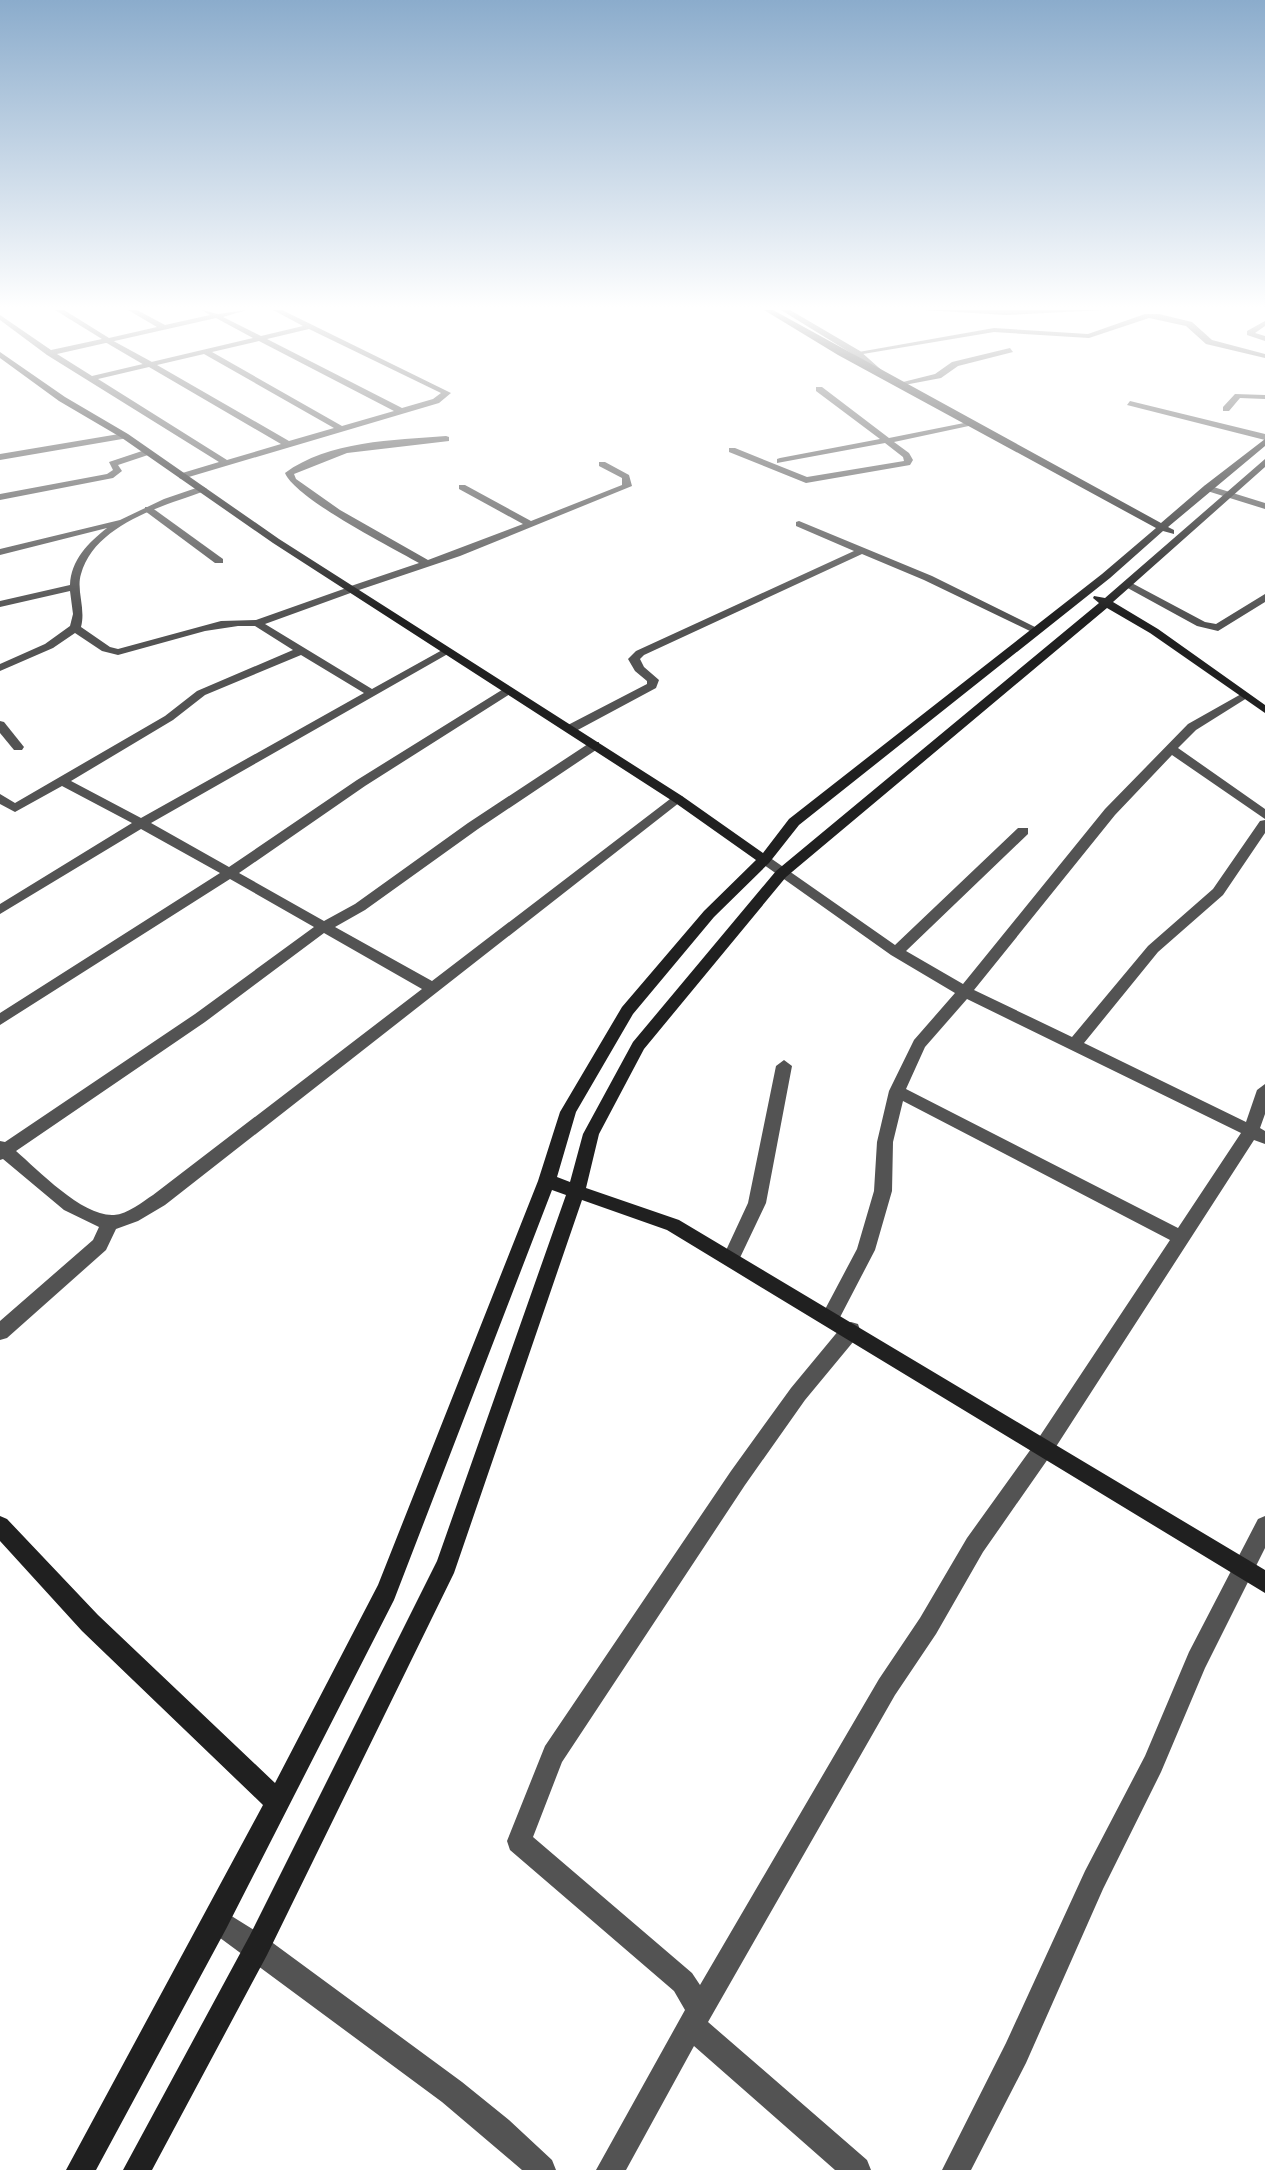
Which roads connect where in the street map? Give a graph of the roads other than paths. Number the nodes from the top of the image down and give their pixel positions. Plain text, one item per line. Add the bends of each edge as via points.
1 (83, 411) edge
2 (145, 411) edge
3 (231, 411) edge
4 (310, 411) edge
5 (400, 411) edge
6 (848, 411) edge
7 (950, 411) edge
8 (1160, 411) edge
9 (974, 424) junction
10 (339, 428) junction
11 (125, 436) junction
12 (446, 439) dead end
13 (885, 440) junction
14 (1265, 440) edge
15 (286, 443) junction
16 (0, 448) edge
17 (732, 450) dead end
18 (148, 452) junction
19 (4, 456) edge
20 (780, 461) dead end
21 (225, 462) junction
22 (1265, 462) edge
23 (602, 464) dead end
24 (182, 476) junction
25 (462, 487) dead end
26 (1207, 488) junction
27 (202, 489) junction
28 (1226, 494) junction
29 (0, 497) edge
30 (1265, 506) edge
31 (148, 509) junction
32 (126, 521) junction
33 (799, 524) dead end
34 (532, 525) junction
35 (1162, 528) junction
36 (1179, 537) junction
37 (861, 551) junction
38 (0, 552) edge
39 (219, 561) dead end
40 (427, 564) junction
41 (1128, 584) junction
42 (77, 586) junction
43 (352, 589) junction
44 (1087, 591) junction
45 (1265, 597) edge
46 (1107, 602) junction
47 (0, 604) edge
48 (257, 623) junction
49 (75, 628) junction
50 (1036, 630) junction
51 (302, 650) junction
52 (448, 651) junction
53 (0, 668) edge
54 (509, 690) junction
55 (373, 694) junction
56 (1243, 696) junction
57 (1265, 710) edge
58 (0, 725) edge
59 (570, 729) junction
60 (595, 745) junction
61 (18, 747) dead end
62 (1171, 749) junction
63 (62, 781) junction
64 (0, 798) edge
65 (678, 799) junction
66 (15, 808) junction
67 (0, 815) edge
68 (1265, 815) edge
69 (143, 822) junction
70 (1265, 824) edge
71 (1023, 831) dead end
72 (764, 860) junction
73 (230, 872) junction
74 (781, 874) junction
75 (0, 910) edge
76 (322, 928) junction
77 (896, 952) junction
78 (433, 988) junction
79 (965, 992) junction
80 (0, 1020) edge
81 (1074, 1045) junction
82 (784, 1066) dead end
83 (1265, 1090) edge
84 (897, 1091) junction
85 (1258, 1134) edge
86 (2, 1151) edge
87 (547, 1181) junction
88 (576, 1191) junction
89 (110, 1223) junction
90 (1181, 1238) junction
91 (731, 1259) junction
92 (830, 1317) junction
93 (851, 1330) junction
94 (0, 1332) edge
95 (1043, 1449) junction
96 (0, 1526) edge
97 (1265, 1526) edge
98 (1242, 1567) junction
99 (1265, 1582) edge
100 (276, 1801) junction
101 (217, 1920) junction
102 (258, 1946) junction
103 (695, 2017) junction
104 (80, 2170) edge
105 (137, 2170) edge
106 (542, 2170) edge
107 (610, 2170) edge
108 (857, 2170) edge
109 (956, 2170) edge

1 - 11 main road
2 - 21 street
3 - 15 street
4 - 10 street
5 - 10 street
6 - 13 street
7 - 9 main road
8 - 14 street
9 - 13 street
9 - 35 main road
10 - 15 street
11 - 18 main road
11 - 19 street
12 - 40 street via 347,450 289,473 337,512
13 - 17 street via 906,455 907,463 814,480 799,479
13 - 20 street
14 - 26 main road
15 - 21 street
16 - 19 street
18 - 24 main road
18 - 29 street via 118,460 112,464 118,471 110,476
21 - 24 street
22 - 28 main road
23 - 34 street via 626,477 627,486
24 - 27 main road
25 - 34 street
26 - 28 street
26 - 35 main road
27 - 31 street
27 - 43 main road
28 - 30 street
28 - 36 main road
31 - 32 street
31 - 39 street
32 - 38 street
32 - 42 street via 88,550 75,575
33 - 37 street
34 - 40 street
35 - 36 main road
35 - 44 main road
36 - 41 main road
37 - 50 street
37 - 59 street via 640,653 634,659 653,680 652,686
40 - 43 street
41 - 45 street via 1218,628
41 - 46 main road
42 - 47 street
42 - 49 street
43 - 48 street
43 - 52 main road
44 - 46 main road
44 - 50 main road
46 - 56 main road
46 - 74 main road
48 - 49 street via 204,626 118,652
48 - 51 street
49 - 53 street
50 - 72 main road via 825,795 794,822
51 - 55 street
51 - 63 street via 201,693 169,718
52 - 54 main road
52 - 55 street
54 - 59 main road
54 - 73 street
55 - 69 street
56 - 57 main road
56 - 62 street via 1192,727
58 - 61 street
59 - 60 main road
60 - 65 main road
60 - 76 street
62 - 68 street
62 - 79 street via 1110,812
63 - 66 street
63 - 69 street
64 - 66 street
65 - 72 main road
65 - 78 street
66 - 67 street
69 - 73 street
69 - 75 street
70 - 81 street via 1218,892 1153,949
71 - 77 street
72 - 74 street
72 - 87 main road via 709,914 627,1011 568,1112
73 - 76 street
73 - 80 street
74 - 77 street
74 - 88 main road via 638,1046 591,1134
76 - 78 street
76 - 86 street via 200,1018
77 - 79 street
78 - 89 street via 159,1200
79 - 81 street
79 - 84 street via 919,1044
81 - 85 street
82 - 91 street via 757,1203
83 - 85 street
84 - 90 street
84 - 92 street via 871,1236
85 - 90 street
86 - 89 street via 88,1217
87 - 88 main road
87 - 100 main road via 386,1592
88 - 91 main road via 673,1225
88 - 102 main road via 446,1565
89 - 94 street via 100,1245
90 - 95 street
91 - 92 main road
92 - 93 main road
93 - 95 main road
93 - 103 street via 738,1478 553,1754 519,1841 683,1982
95 - 98 main road
95 - 103 street via 975,1545 887,1687
96 - 100 main road via 90,1623
97 - 98 street
98 - 99 main road
98 - 109 street via 1153,1764
100 - 101 main road
101 - 102 street
101 - 104 main road
102 - 105 main road
102 - 106 street via 505,2132
103 - 107 street
103 - 108 street

